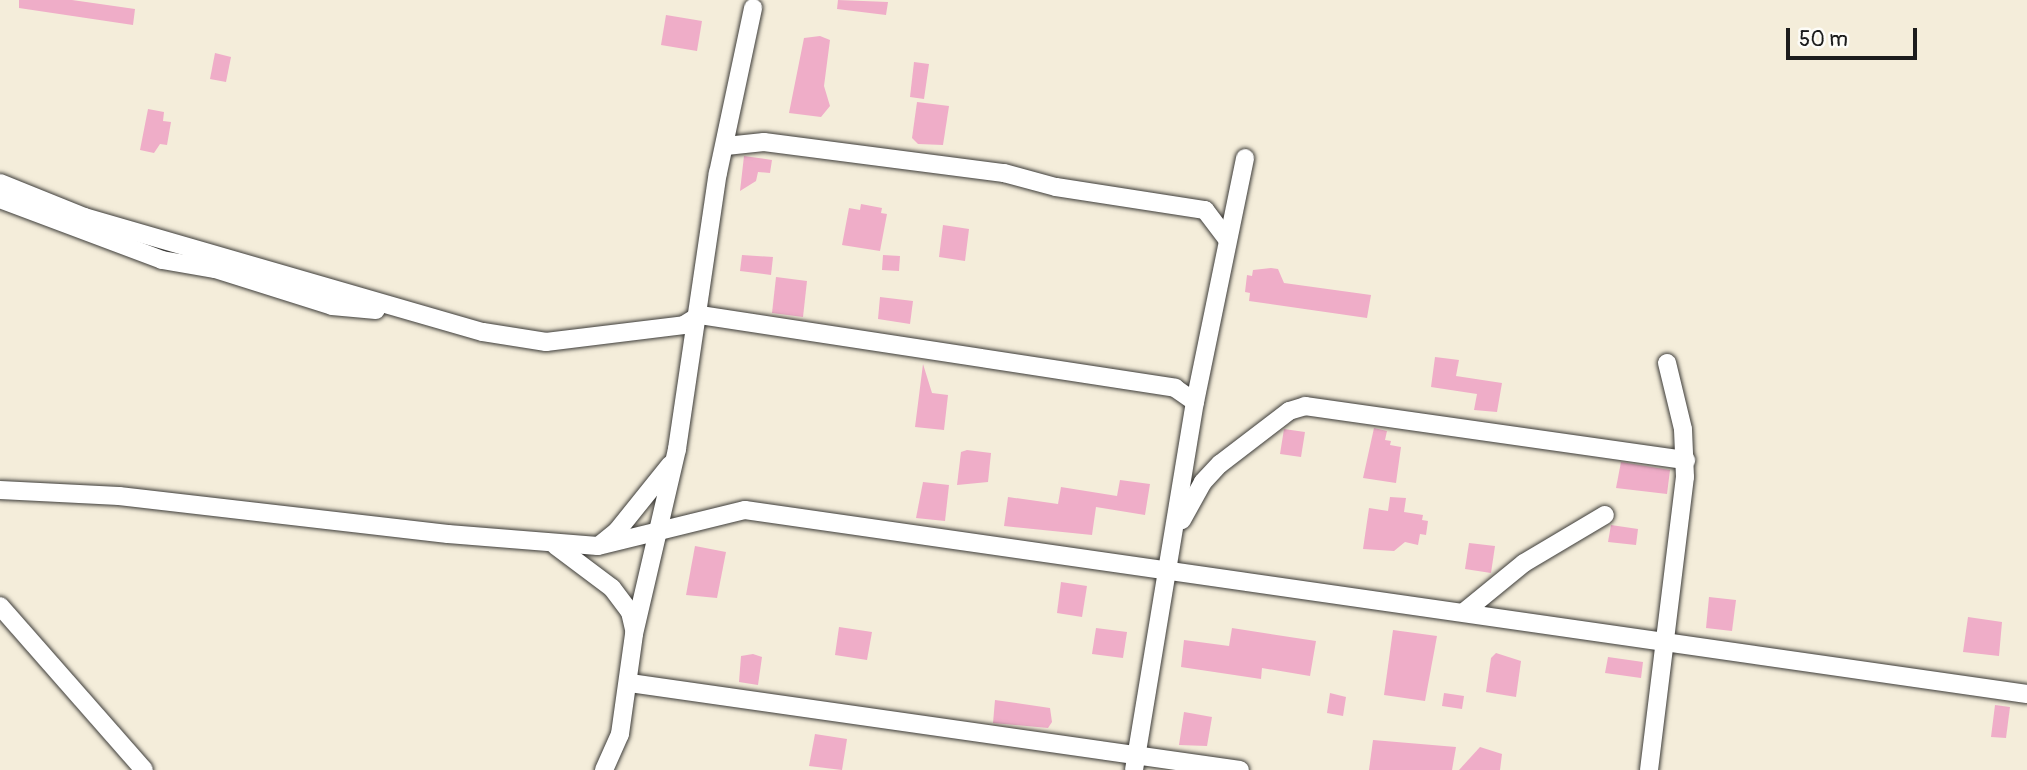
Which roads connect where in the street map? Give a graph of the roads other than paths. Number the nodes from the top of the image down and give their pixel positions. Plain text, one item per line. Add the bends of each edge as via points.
1 (753, 8) dead end
2 (726, 146) junction
3 (1245, 158) dead end
4 (0, 183) edge
5 (0, 199) edge
6 (1226, 238) junction
7 (400, 310) junction
8 (700, 315) junction
9 (1667, 363) dead end
10 (1195, 402) junction
11 (674, 460) junction
12 (1686, 460) junction
13 (0, 490) edge
14 (1605, 514) dead end
15 (1175, 532) junction
16 (659, 534) junction
17 (552, 545) junction
18 (598, 546) junction
19 (1169, 570) junction
20 (0, 606) edge
21 (1464, 612) junction
22 (634, 634) junction
23 (1668, 645) junction
24 (629, 683) junction
25 (2027, 694) edge
26 (1135, 764) edge
27 (144, 770) edge
28 (604, 770) edge
29 (1240, 770) edge
30 (1649, 770) edge

1 - 2 street
2 - 6 street via 764,142 1004,173 1056,187 1205,210
2 - 8 street via 718,173
3 - 6 street
4 - 7 street via 84,217
5 - 7 street via 162,260 215,269 332,306
6 - 10 street
7 - 8 street via 483,332 546,342 684,325
8 - 10 street via 1175,388
8 - 11 street
9 - 12 street
10 - 15 street
11 - 16 street
11 - 18 street via 617,531
12 - 15 street via 1305,406 1289,411 1220,464 1203,482
12 - 23 street
13 - 17 street via 119,496
14 - 21 street via 1524,563
15 - 19 street
16 - 18 street
16 - 19 street via 745,510
16 - 22 street
17 - 18 street
17 - 22 street via 575,557 611,589 630,612
19 - 21 street
19 - 26 street
20 - 27 street
21 - 23 street
22 - 24 street
23 - 25 street
23 - 30 street
24 - 26 street
24 - 28 street via 620,734
26 - 29 street

